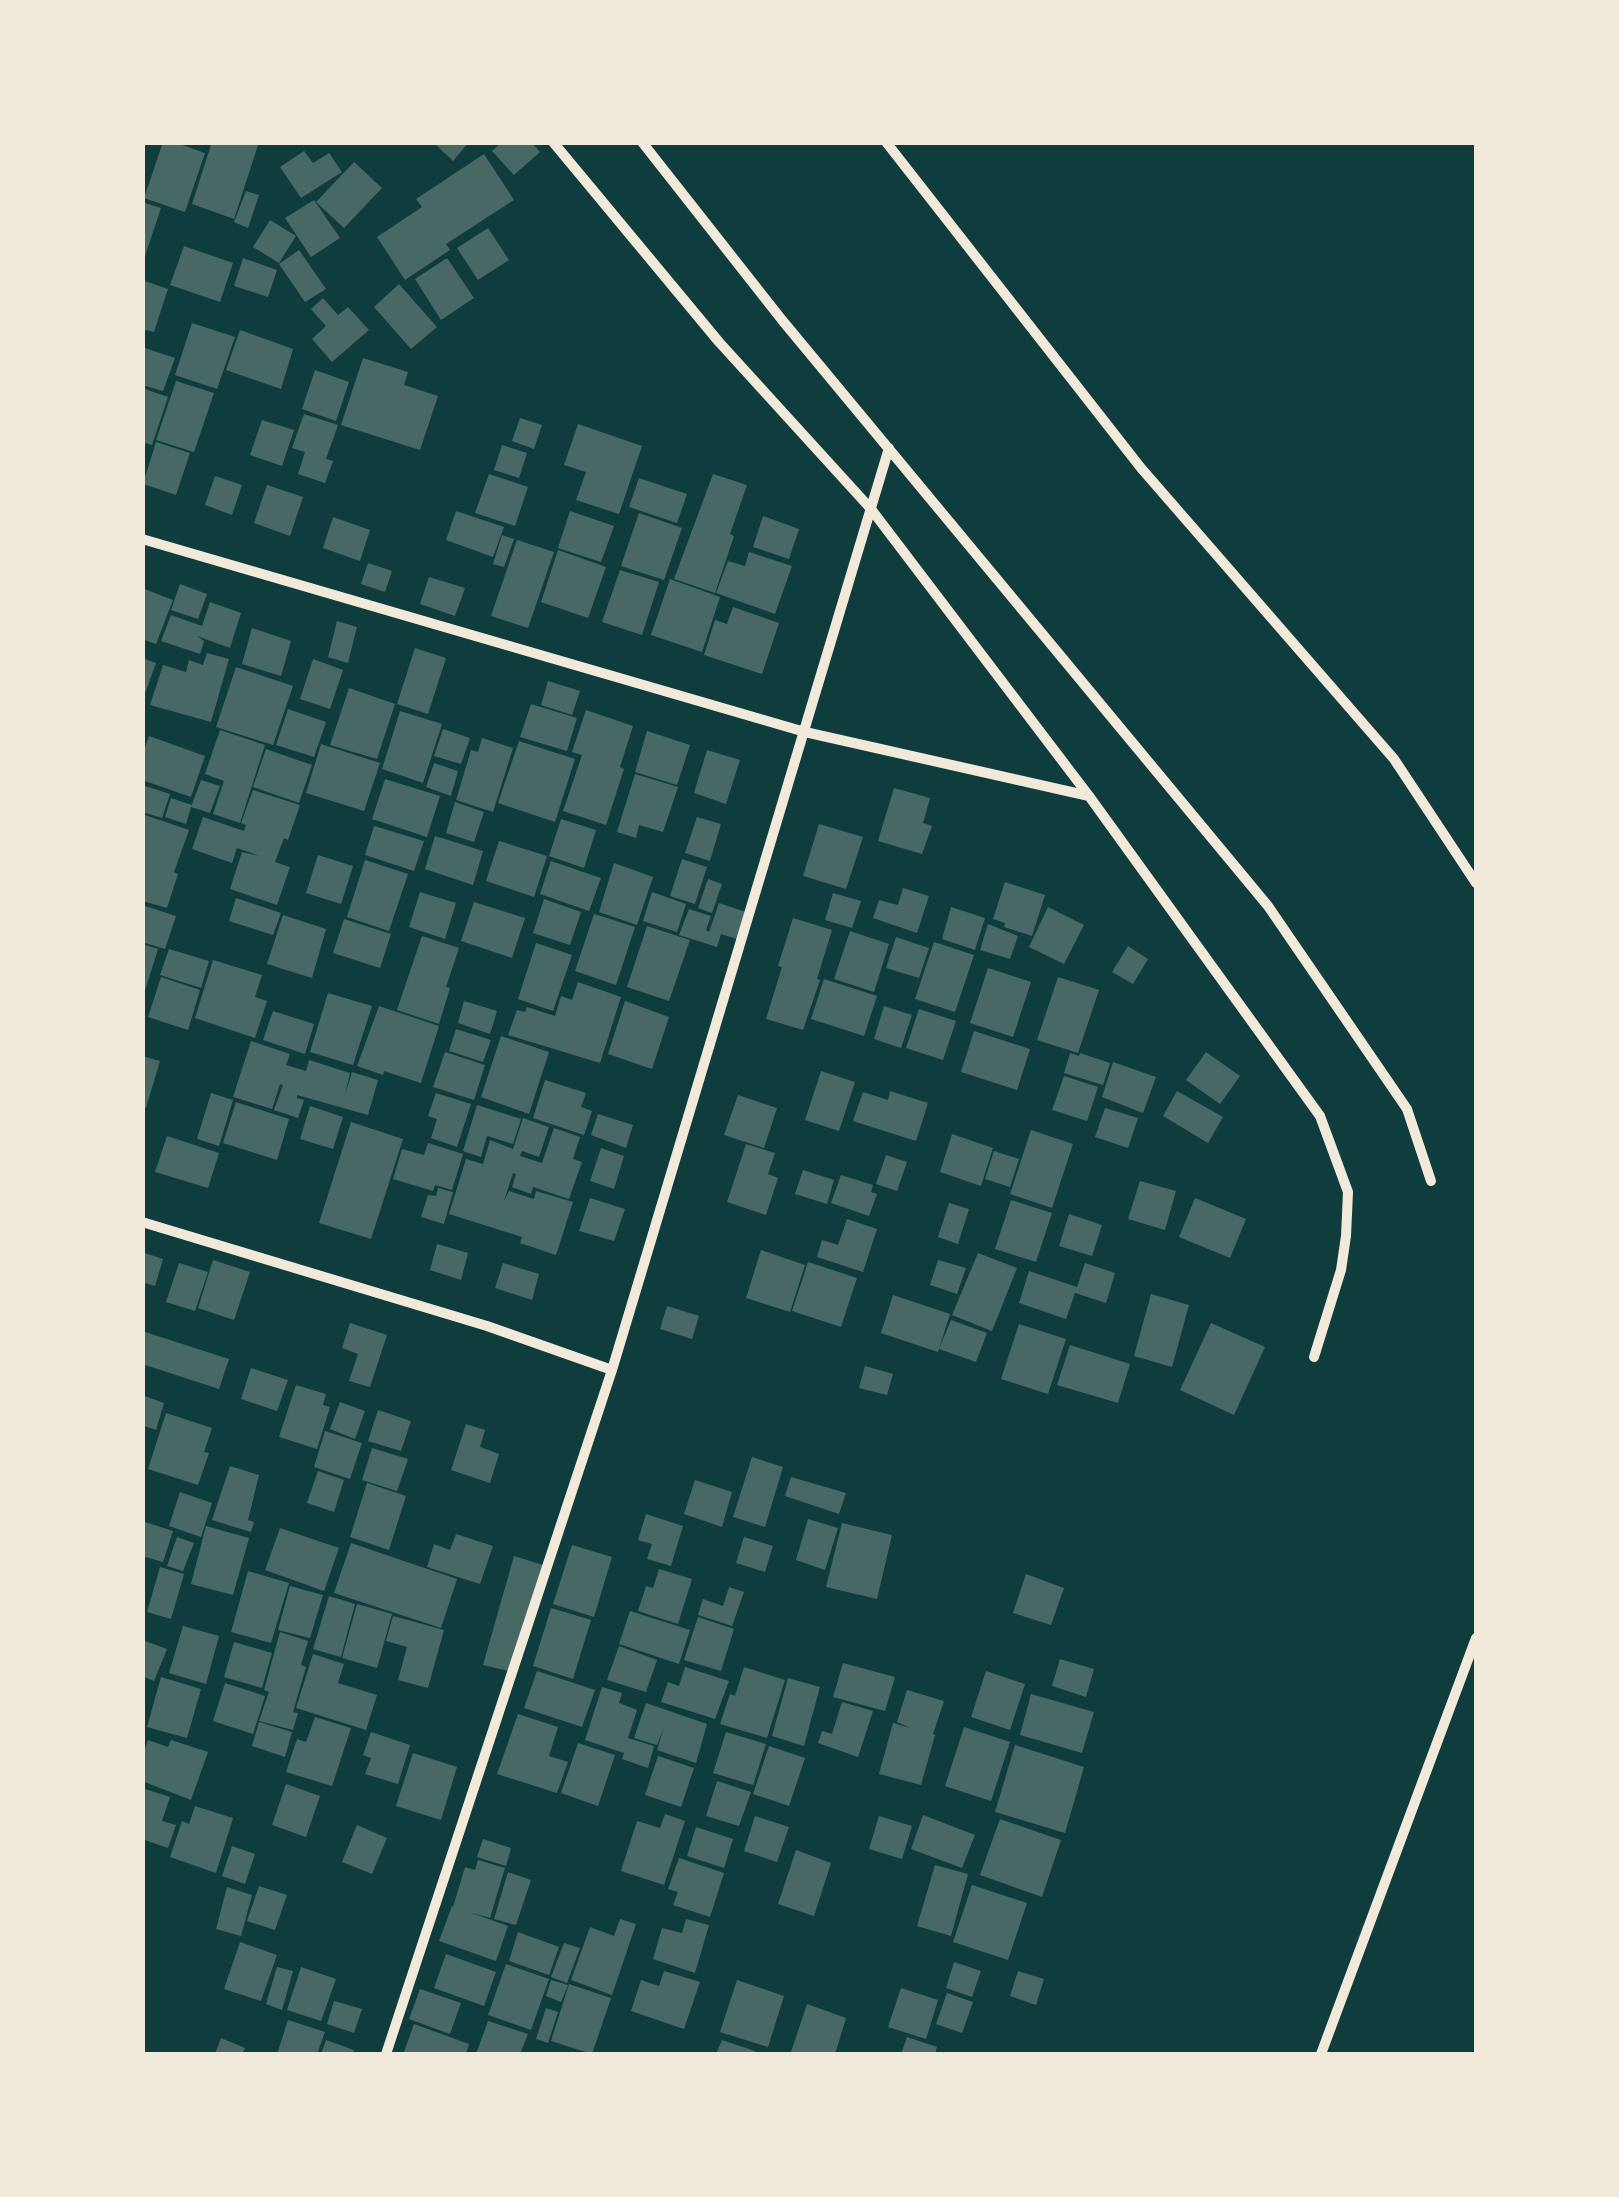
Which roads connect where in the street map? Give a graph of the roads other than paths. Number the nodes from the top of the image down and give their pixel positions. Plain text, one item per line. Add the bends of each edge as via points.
1 (554, 142) edge
2 (642, 142) edge
3 (886, 142) edge
4 (889, 448) junction
5 (871, 508) junction
6 (142, 539) edge
7 (805, 732) junction
8 (1089, 796) junction
9 (1476, 883) edge
10 (1431, 1181) dead end
11 (142, 1222) edge
12 (1314, 1357) dead end
13 (612, 1370) junction
14 (1476, 1638) edge
15 (386, 2054) edge
16 (1321, 2054) edge

1 - 5 street via 720,342
2 - 4 street
3 - 9 street via 1142,468 1394,759
4 - 5 street
4 - 10 street via 1268,906 1406,1109
5 - 7 street
5 - 8 street
6 - 7 street
7 - 8 street
7 - 13 street
8 - 12 street via 1320,1116 1348,1192 1341,1270
11 - 13 street
13 - 15 street
14 - 16 street

